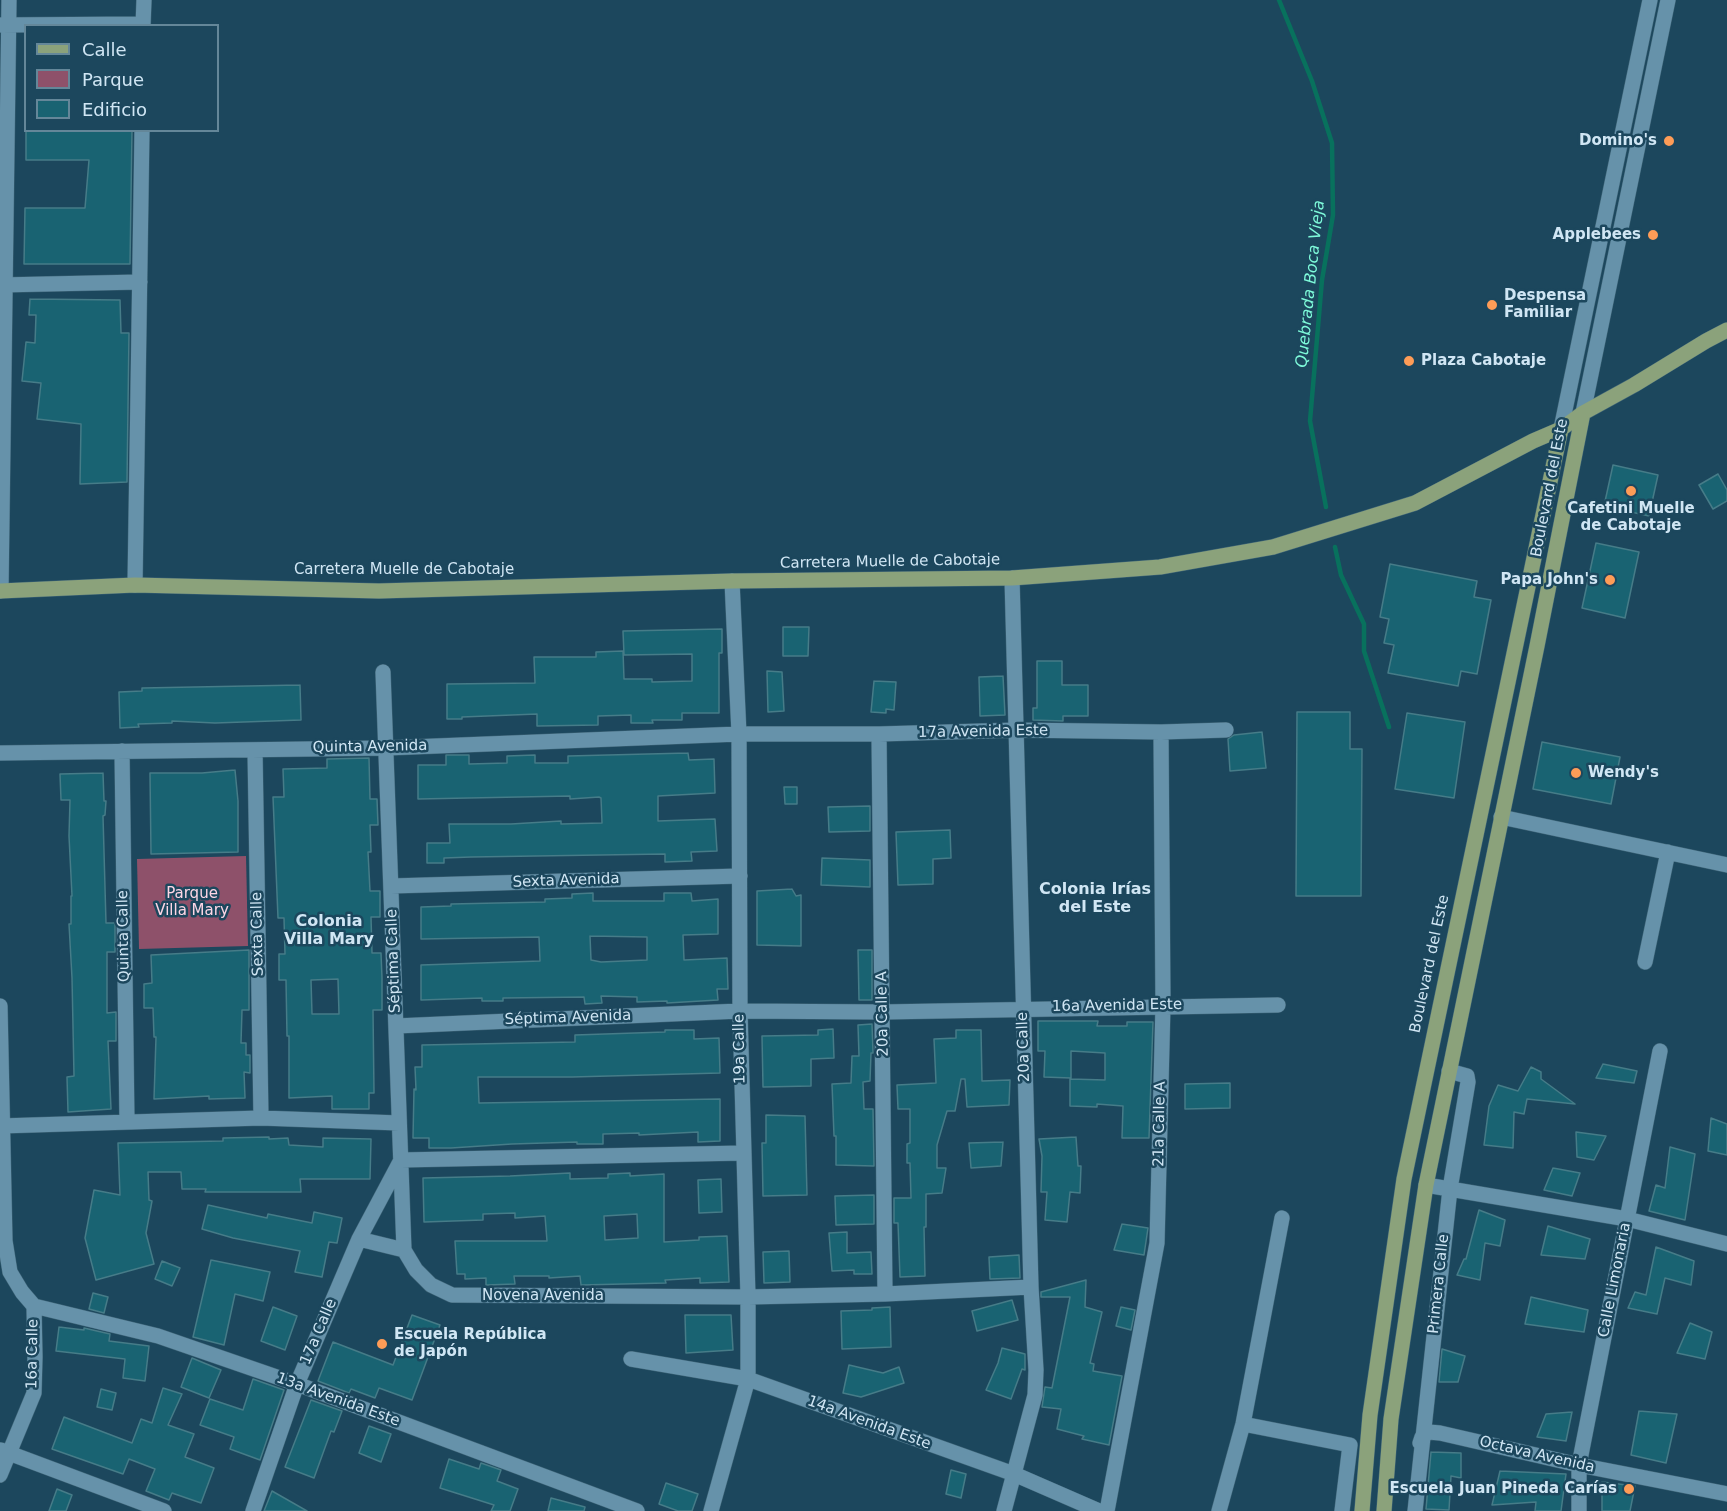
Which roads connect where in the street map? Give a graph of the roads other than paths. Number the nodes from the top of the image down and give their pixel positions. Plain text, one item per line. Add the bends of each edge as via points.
1 (9, 0) edge
2 (144, 0) edge
3 (1650, 0) edge
4 (1668, 0) edge
5 (143, 24) edge
6 (4, 26) edge
7 (24, 26) edge
8 (1637, 60) junction
9 (1655, 64) junction
10 (142, 132) edge
11 (140, 282) junction
12 (3, 285) edge
13 (1727, 330) edge
14 (1583, 413) junction
15 (1561, 429) junction
16 (1012, 578) junction
17 (732, 581) junction
18 (135, 585) junction
19 (1, 591) edge
20 (383, 672) dead end
21 (1017, 730) junction
22 (1226, 730) dead end
23 (1161, 732) junction
24 (740, 734) junction
25 (879, 734) junction
26 (386, 748) junction
27 (255, 750) junction
28 (122, 751) junction
29 (0, 753) edge
30 (1501, 817) junction
31 (1668, 852) junction
32 (1727, 865) edge
33 (740, 876) junction
34 (391, 886) junction
35 (1645, 962) dead end
36 (1163, 1005) junction
37 (1278, 1005) dead end
38 (0, 1006) edge
39 (1023, 1008) junction
40 (740, 1011) junction
41 (883, 1012) junction
42 (396, 1026) junction
43 (1660, 1051) dead end
44 (1449, 1071) junction
45 (261, 1118) junction
46 (127, 1122) junction
47 (399, 1122) junction
48 (1, 1126) edge
49 (743, 1153) junction
50 (401, 1160) junction
51 (1426, 1185) junction
52 (1450, 1189) junction
53 (1282, 1218) dead end
54 (1627, 1219) junction
55 (359, 1239) junction
56 (1727, 1244) edge
57 (404, 1250) junction
58 (1031, 1287) junction
59 (885, 1294) junction
60 (748, 1297) junction
61 (34, 1306) junction
62 (631, 1359) dead end
63 (748, 1379) junction
64 (297, 1384) junction
65 (1242, 1424) junction
66 (1422, 1437) junction
67 (4, 1451) edge
68 (1579, 1465) junction
69 (1014, 1474) junction
70 (0, 1475) edge
71 (1727, 1494) edge
72 (164, 1511) edge
73 (253, 1511) edge
74 (636, 1511) edge
75 (711, 1511) edge
76 (1004, 1511) edge
77 (1099, 1511) edge
78 (1107, 1511) edge
79 (1220, 1511) edge
80 (1342, 1511) edge
81 (1362, 1511) edge
82 (1384, 1511) edge
83 (1406, 1511) edge
84 (1414, 1511) edge
85 (1579, 1511) edge

1 - 6 street
2 - 5 street
3 - 8 street
4 - 9 street
6 - 7 street
6 - 12 street
8 - 9 street
8 - 15 street
9 - 14 street
10 - 11 street
11 - 12 street
11 - 18 street
12 - 19 street
13 - 14 main road, Carretera Muelle de Cabotaje
14 - 15 main road, Carretera Muelle de Cabotaje
14 - 30 main road, Boulevard del Este
15 - 16 main road, Carretera Muelle de Cabotaje via 1415,503 1273,547 1160,567
15 - 81 main road, Boulevard del Este via 1404,1179 1370,1415
16 - 17 main road, Carretera Muelle de Cabotaje
16 - 21 street, 20a Calle
17 - 18 main road, Carretera Muelle de Cabotaje via 379,591
17 - 24 street, 19a Calle
18 - 19 main road, Carretera Muelle de Cabotaje
20 - 26 street, Séptima Calle
21 - 23 street, 17a Avenida Este
21 - 25 street, 17a Avenida Este
21 - 39 street, 20a Calle
22 - 23 street, 17a Avenida Este
23 - 36 street, 21a Calle A
24 - 25 street, 17a Avenida Este
24 - 26 street, Quinta Avenida
24 - 33 street, 19a Calle
25 - 41 street, 20a Calle A
26 - 27 street, Quinta Avenida
26 - 34 street, Séptima Calle
27 - 28 street, Quinta Avenida
27 - 45 street, Sexta Calle
28 - 29 street, Quinta Avenida
28 - 46 street, Quinta Calle
30 - 31 street
30 - 44 main road, Boulevard del Este
31 - 32 street
31 - 35 street
33 - 34 street, Sexta Avenida
33 - 40 street, 19a Calle
34 - 42 street, Séptima Calle
36 - 37 street, 16a Avenida Este
36 - 39 street, 16a Avenida Este
36 - 78 street, 21a Calle A via 1157,1243
38 - 48 street, 16a Calle
39 - 41 street, 16a Avenida Este
39 - 58 street, 20a Calle
40 - 41 street, 16a Avenida Este
40 - 42 street, Séptima Avenida
40 - 49 street, 19a Calle
41 - 59 street, 20a Calle A
42 - 47 street, Séptima Calle
43 - 54 street, Calle Limonaria
44 - 51 main road, Boulevard del Este
44 - 52 street, Primera Calle via 1467,1076 1468,1082
45 - 46 street
45 - 47 street
46 - 48 street
47 - 50 street, Séptima Calle
48 - 61 street, 16a Calle via 5,1241 10,1272
49 - 50 street
49 - 60 street, 19a Calle
50 - 55 street, 17a Calle
50 - 57 street, Séptima Calle
51 - 52 street
51 - 82 main road, Boulevard del Este via 1391,1419
52 - 54 street
52 - 66 street, Primera Calle
53 - 65 street
54 - 56 street
54 - 68 street, Calle Limonaria
55 - 57 street
55 - 64 street, 17a Calle
57 - 60 street, Novena Avenida via 431,1285 452,1295
58 - 59 street, Novena Avenida
58 - 69 street, 20a Calle via 1035,1395
59 - 60 street, Novena Avenida
60 - 63 street, 19a Calle
61 - 64 street, 13a Avenida Este via 158,1336
61 - 67 street, 16a Calle via 34,1394
62 - 63 street, 14a Avenida Este
63 - 69 street, 14a Avenida Este
63 - 75 street, 19a Calle
64 - 73 street, 17a Calle
64 - 74 street, 13a Avenida Este
65 - 79 street
65 - 80 street via 1350,1445
66 - 68 street, Octava Avenida via 1429,1432 1440,1433
66 - 83 street
66 - 84 street, Primera Calle
67 - 70 street, 16a Calle
67 - 72 street
68 - 71 street, Octava Avenida
68 - 85 street, Calle Limonaria
69 - 76 street, 20a Calle
69 - 77 street, 14a Avenida Este

